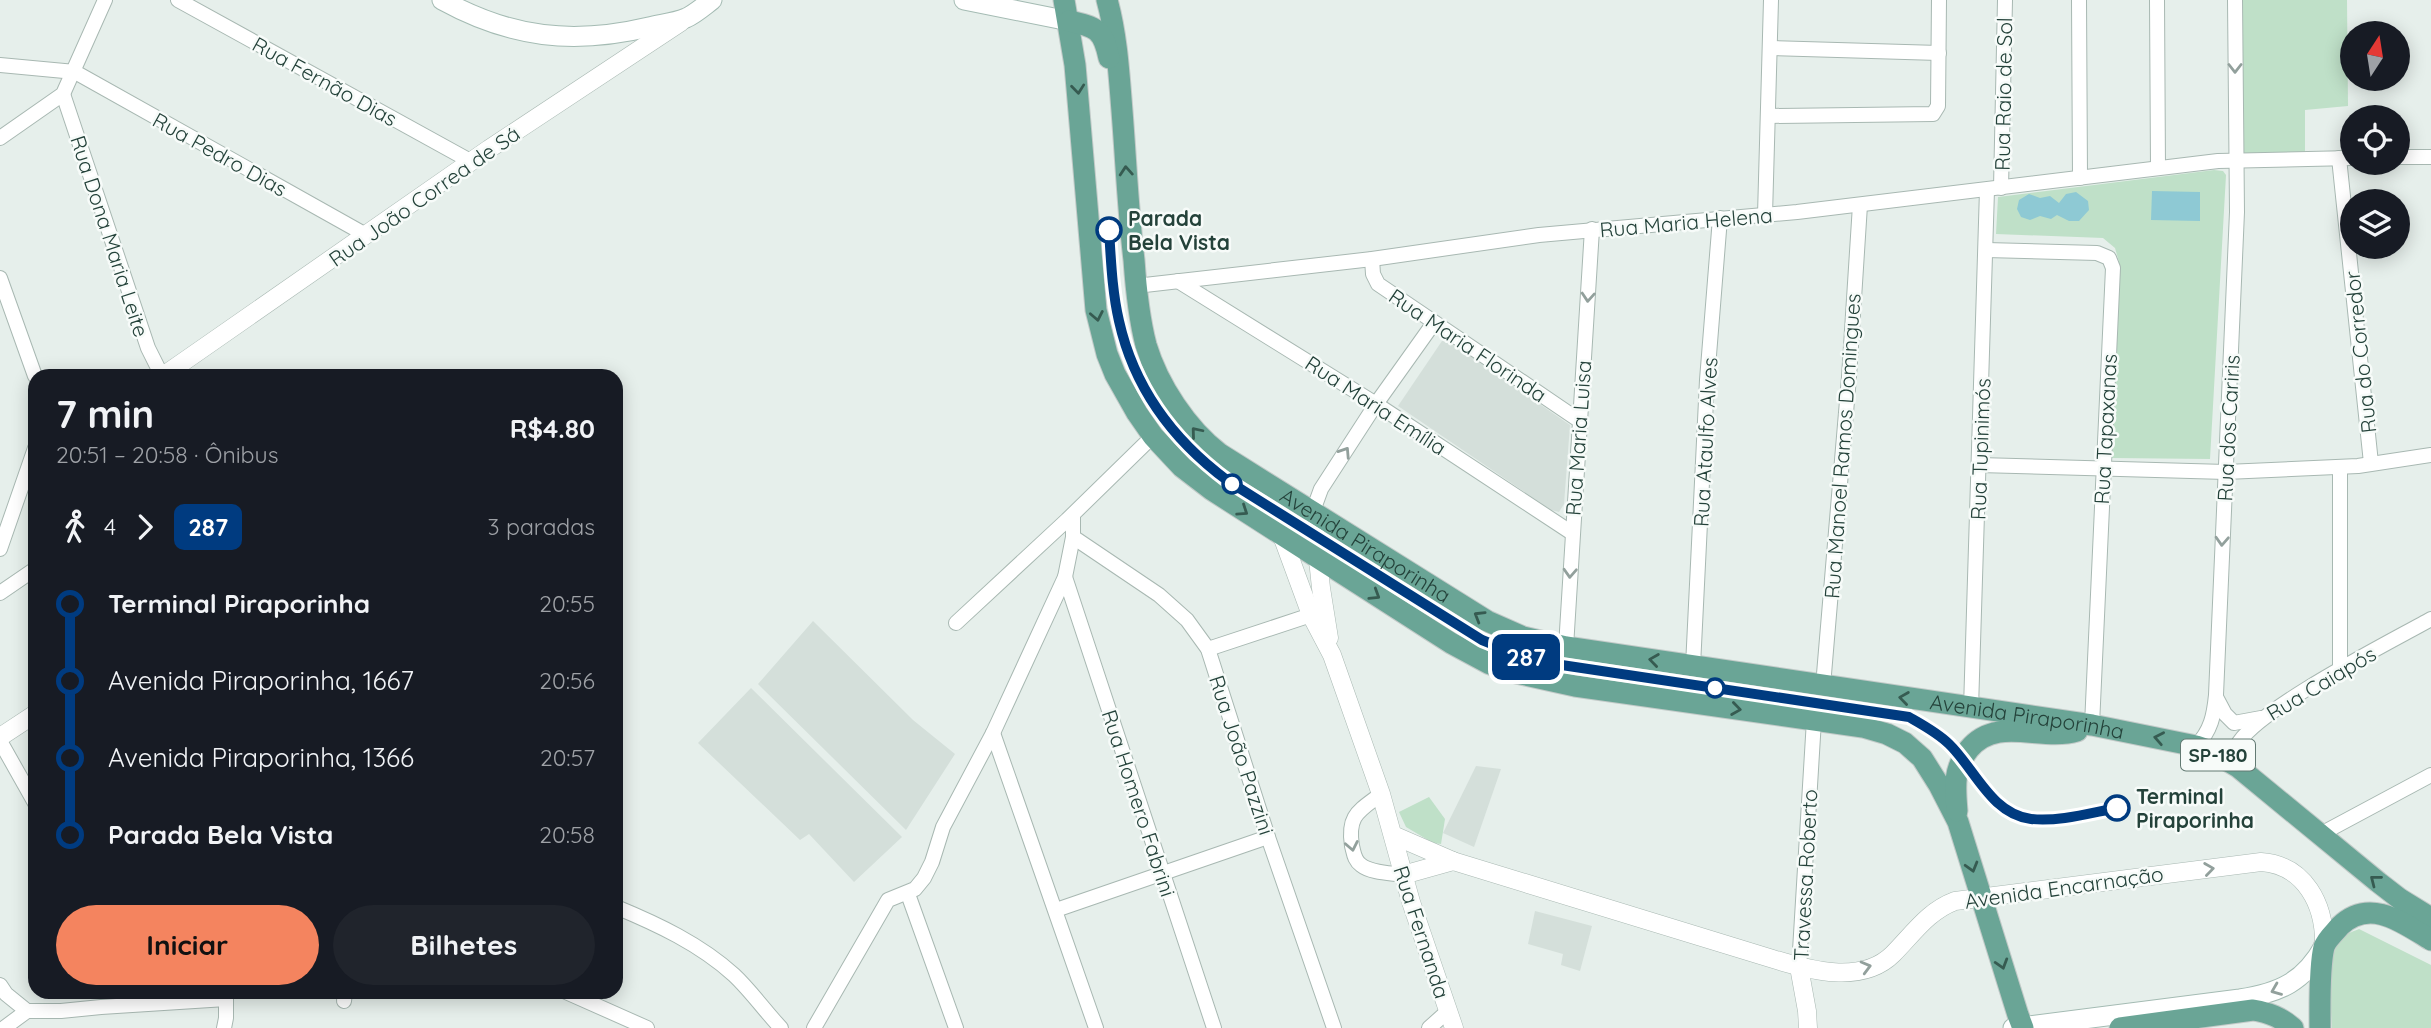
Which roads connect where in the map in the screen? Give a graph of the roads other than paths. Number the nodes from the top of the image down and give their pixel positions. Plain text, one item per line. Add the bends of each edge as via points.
1 (106, 0) edge
2 (178, 0) edge
3 (442, 0) edge
4 (712, 0) edge
5 (964, 0) edge
6 (1064, 0) edge
7 (1107, 0) edge
8 (1771, 0) edge
9 (1939, 0) edge
10 (2005, 0) edge
11 (2079, 0) edge
12 (2157, 0) edge
13 (2235, 0) edge
14 (687, 18) junction
15 (1069, 22) junction
16 (1770, 48) junction
17 (1940, 53) junction
18 (0, 65) edge
19 (75, 72) junction
20 (1120, 93) junction
21 (63, 94) junction
22 (1769, 116) junction
23 (0, 138) edge
24 (2410, 157) edge
25 (2431, 157) edge
26 (2340, 158) edge
27 (2235, 160) junction
28 (472, 162) junction
29 (2158, 168) junction
30 (2347, 175) edge
31 (2080, 178) junction
32 (1994, 189) junction
33 (1860, 205) junction
34 (1765, 215) junction
35 (1720, 218) junction
36 (1592, 229) junction
37 (366, 235) junction
38 (1986, 250) junction
39 (1372, 259) junction
40 (0, 278) edge
41 (1178, 281) junction
42 (1136, 286) junction
43 (1433, 324) junction
44 (32, 369) edge
45 (158, 369) edge
46 (172, 369) edge
47 (1376, 404) junction
48 (1580, 421) junction
49 (1153, 436) junction
50 (2431, 455) edge
51 (2371, 463) junction
52 (1979, 465) junction
53 (2340, 467) junction
54 (28, 468) edge
55 (2102, 468) junction
56 (2226, 472) junction
57 (1313, 511) junction
58 (1073, 515) junction
59 (1572, 533) junction
60 (1282, 536) junction
61 (1073, 537) junction
62 (0, 550) edge
63 (1317, 559) junction
64 (28, 574) edge
65 (1065, 577) junction
66 (0, 593) edge
67 (1311, 615) junction
68 (2431, 619) edge
69 (956, 623) dead end
70 (1566, 647) junction
71 (1208, 649) junction
72 (1332, 655) junction
73 (1693, 666) junction
74 (2340, 669) junction
75 (1823, 686) junction
76 (1592, 688) junction
77 (2216, 695) junction
78 (1971, 708) junction
79 (2263, 718) junction
80 (28, 719) edge
81 (1814, 720) junction
82 (2092, 725) junction
83 (993, 733) junction
84 (0, 739) edge
85 (2196, 746) junction
86 (2238, 767) junction
87 (2431, 775) edge
88 (28, 790) edge
89 (1381, 794) junction
90 (1958, 822) junction
91 (1393, 835) junction
92 (2319, 835) junction
93 (1268, 837) junction
94 (1453, 861) junction
95 (1161, 873) junction
96 (1403, 875) junction
97 (908, 894) junction
98 (1981, 897) junction
99 (623, 909) edge
100 (1056, 910) junction
101 (2431, 918) edge
102 (2431, 940) edge
103 (2324, 945) junction
104 (1799, 967) junction
105 (0, 985) edge
106 (132, 999) edge
107 (226, 999) edge
108 (582, 999) edge
109 (101, 1000) edge
110 (27, 1011) junction
111 (1451, 1020) edge
112 (4, 1028) edge
113 (224, 1028) edge
114 (648, 1028) edge
115 (781, 1028) edge
116 (814, 1028) edge
117 (956, 1028) edge
118 (1096, 1028) edge
119 (1214, 1028) edge
120 (1334, 1028) edge
121 (1429, 1028) edge
122 (1808, 1028) edge
123 (2020, 1028) edge
124 (2120, 1028) edge
125 (2293, 1028) edge
126 (2320, 1028) edge

1 - 19 street
2 - 28 street, Rua Fernão Dias
3 - 14 main road via 491,22 562,38 614,35
4 - 14 main road
5 - 15 main road
6 - 15 main road, Avenida Piraporinha
7 - 20 main road, Avenida Piraporinha / SP-180 via 1116,36
8 - 16 street
9 - 17 street
10 - 32 street, Rua Raio de Sol
11 - 31 street
12 - 29 street
13 -> 27 street, Rua dos Cariris
14 - 28 street, Rua João Correa de Sá
15 - 20 main road via 1091,26 1102,35
15 -> 49 main road, Avenida Piraporinha via 1096,310 1115,374
16 - 17 street
16 - 22 street
17 - 22 street via 1938,106 1929,116
18 - 19 street
19 - 21 street
19 - 37 street, Rua Pedro Dias
42 -> 20 main road, Avenida Piraporinha / SP-180
21 - 23 street
21 - 45 street, Rua Dona Maria Leite
22 - 34 street
24 - 25 street
26 - 27 street, Rua Maria Helena
27 - 29 street, Rua Maria Helena
27 - 56 street, Rua dos Cariris
28 - 37 street, Rua João Correa de Sá
29 - 31 street, Rua Maria Helena
30 - 51 street, Rua do Corredor
31 - 32 street, Rua Maria Helena
32 - 33 street, Rua Maria Helena
32 - 38 street, Rua Tupinimós
33 - 34 street, Rua Maria Helena
33 - 75 street, Rua Manoel Ramos Domingues
34 - 35 street, Rua Maria Helena
35 - 36 street, Rua Maria Helena
35 - 73 street, Rua Ataulfo Alves
36 - 39 street, Rua Maria Helena
36 -> 48 street, Rua Maria Luisa
37 - 46 street, Rua João Correa de Sá
38 - 52 street, Rua Tupinimós
38 - 55 street, Rua Tapaxanas via 2097,253 2111,261
39 - 41 street, Rua Maria Helena
39 - 43 street, Rua Maria Florinda via 1378,284
40 - 44 street
41 - 42 street, Rua Maria Helena
41 - 47 street, Rua Maria Emília
57 -> 42 main road, Avenida Piraporinha / SP-180 via 1201,438 1161,381 1147,347
43 - 47 street
43 - 48 street, Rua Maria Florinda
57 -> 47 street via 1321,489
47 - 59 street, Rua Maria Emília
48 - 59 street, Rua Maria Luisa
49 - 58 street
49 -> 60 main road, Avenida Piraporinha via 1195,478
50 - 51 street
51 - 53 street
52 - 55 street
52 - 78 street, Rua Tupinimós
53 - 56 street
53 - 74 street
54 - 62 street
55 - 56 street
55 - 82 street, Rua Tapaxanas
56 -> 77 street, Rua dos Cariris
57 - 63 street
70 -> 57 main road, Avenida Piraporinha / SP-180 via 1523,637 1487,621
58 - 61 street
58 - 69 street
59 -> 70 street, Rua Maria Luisa
60 - 63 main road, Avenida Piraporinha
60 - 67 street
61 - 65 street
61 - 71 street, Rua João Pazzini via 1159,596 1187,620
63 - 72 street
63 -> 76 main road, Avenida Piraporinha via 1490,664
64 - 66 street
65 - 83 street
65 - 95 street, Rua Homero Fabrini
67 - 71 street
67 - 72 street
68 - 74 street, Rua Caiapós
73 -> 70 main road, Avenida Piraporinha / SP-180
70 - 76 main road
71 - 93 street, Rua João Pazzini
72 - 89 street
73 - 75 main road, Avenida Piraporinha / SP-180
74 - 79 street, Rua Caiapós
78 -> 75 main road, Avenida Piraporinha / SP-180
76 -> 81 main road, Avenida Piraporinha
77 - 79 street via 2234,723
77 - 85 street, Rua dos Cariris via 2209,729
78 - 82 main road, Avenida Piraporinha / SP-180
79 - 86 street, Rua Caiapós via 2237,744
80 - 84 street
81 - 90 main road, Avenida Piraporinha via 1876,731 1905,743 1929,767
81 - 104 street, Travessa Roberto
85 -> 82 main road, Avenida Piraporinha / SP-180
82 - 90 main road via 2058,734 2008,730 1979,738 1957,769
83 - 97 street via 943,827 924,878
83 - 100 street
84 - 88 street
85 - 86 main road, Avenida Piraporinha / SP-180
86 - 92 main road, Avenida Piraporinha / SP-180
87 - 92 street
89 - 91 street
89 -> 96 street via 1351,822 1355,858 1367,869
90 -> 98 main road, Avenida Piraporinha
91 - 94 street, Avenida Encarnação
91 - 96 street, Rua Fernanda
101 -> 92 main road, Avenida Piraporinha / SP-180
93 - 95 street
93 - 120 street, Rua João Pazzini
94 - 96 street
94 - 104 street, Avenida Encarnação
95 - 100 street
95 - 119 street, Rua Homero Fabrini
96 - 111 street, Rua Fernanda
97 - 116 street via 888,900
97 - 117 street
98 -> 103 street, Avenida Encarnação via 2273,863 2294,874 2315,897 2323,917
104 -> 98 street, Avenida Encarnação via 1836,972 1876,965 1937,910 1955,901
98 -> 123 main road, Avenida Piraporinha
99 - 115 street via 714,958
100 - 118 street
102 - 103 main road via 2385,914 2368,912 2343,923
103 -> 123 main road via 2301,976 2275,992
103 - 126 main road
104 - 122 street, Travessa Roberto
105 - 110 street
106 - 109 street
107 - 113 street
108 - 114 street
109 - 110 street via 61,1012
110 - 112 street
111 - 121 street
124 - 125 main road via 2253,1010 2282,1018

